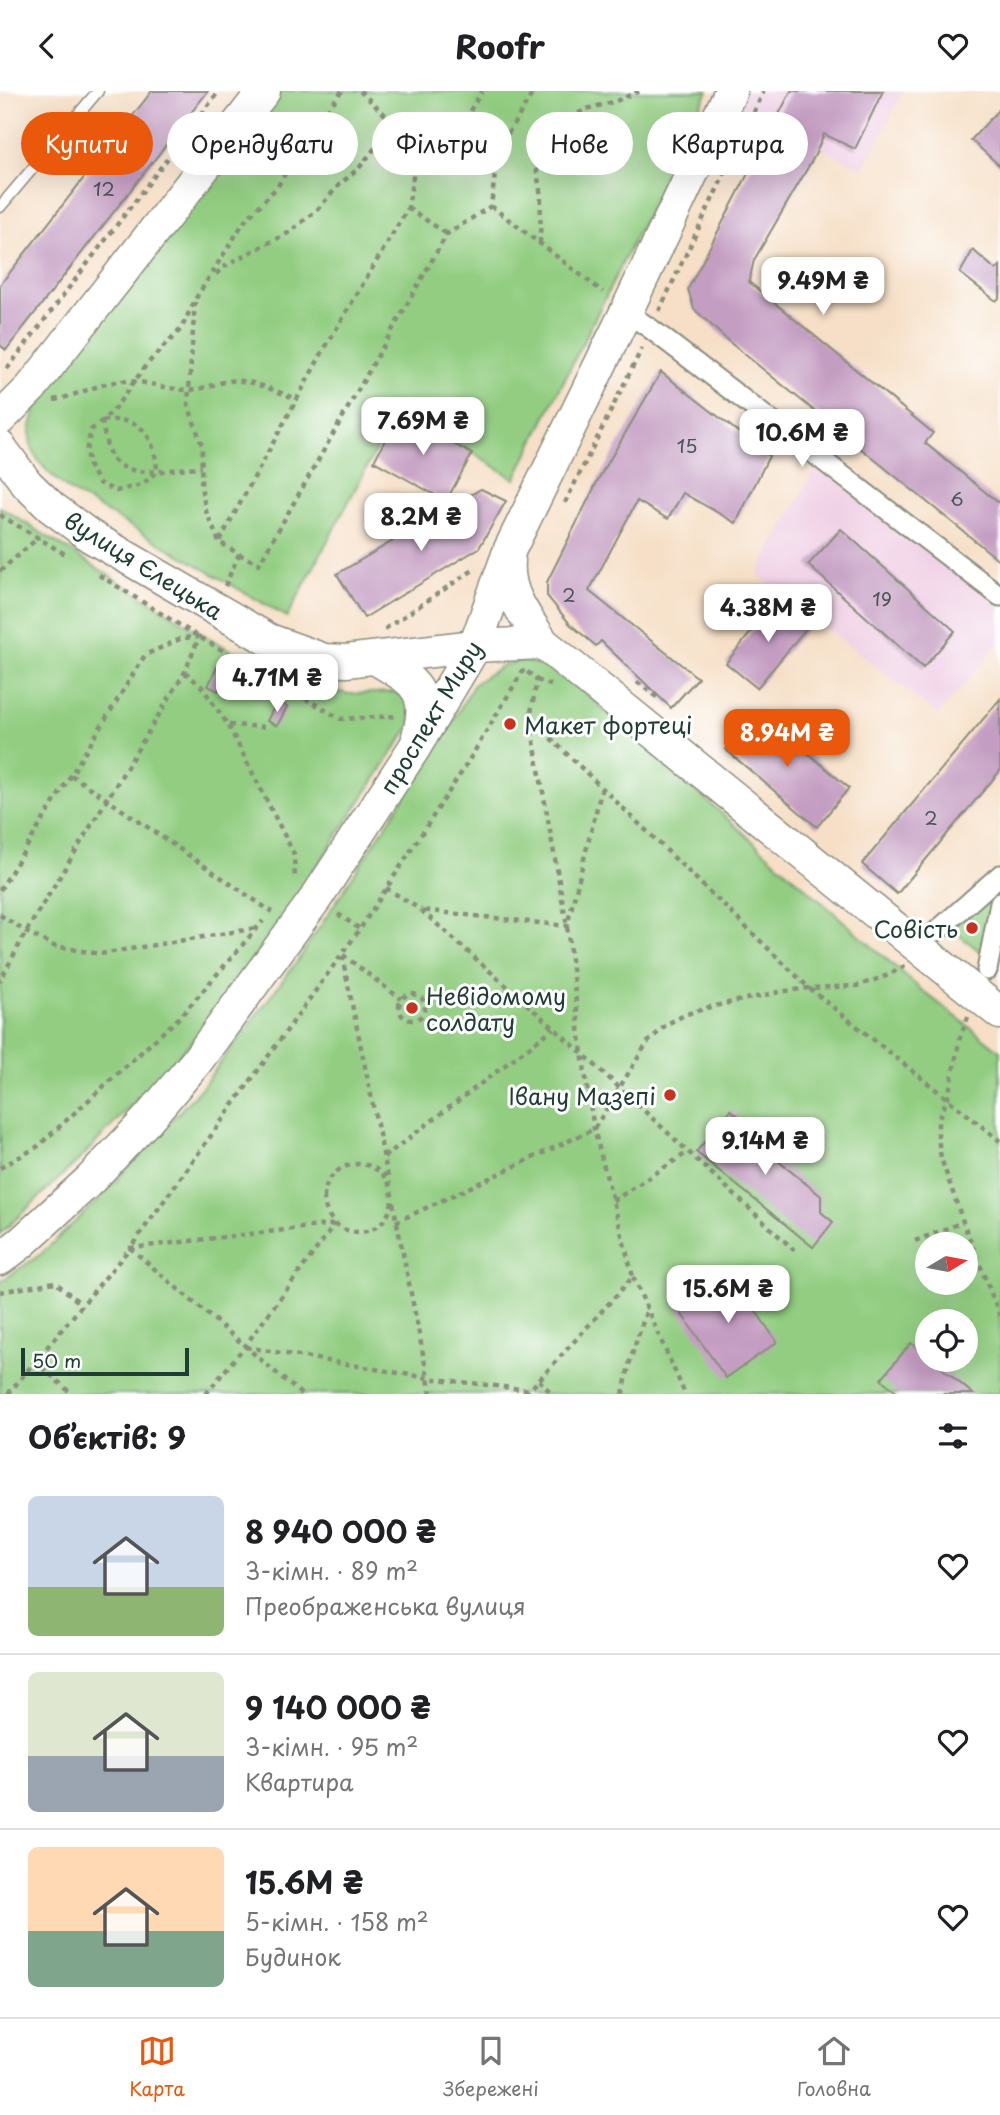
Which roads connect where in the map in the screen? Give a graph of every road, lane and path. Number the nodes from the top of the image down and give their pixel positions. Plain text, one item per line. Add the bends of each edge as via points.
1 (98, 91) edge
2 (219, 91) edge
3 (264, 91) edge
4 (342, 91) edge
5 (360, 91) edge
6 (482, 91) edge
7 (534, 91) edge
8 (640, 91) edge
9 (731, 91) edge
10 (762, 91) edge
11 (382, 112) edge
12 (469, 112) edge
13 (512, 128) edge
14 (372, 152) edge
15 (413, 175) edge
16 (495, 175) edge
17 (491, 206) junction
18 (0, 207) edge
19 (408, 208) junction
20 (447, 234) junction
21 (540, 243) junction
22 (211, 277) junction
23 (196, 298) junction
24 (632, 315) junction
25 (8, 369) dead end
26 (133, 382) junction
27 (188, 390) junction
28 (297, 399) junction
29 (46, 401) dead end
30 (0, 419) edge
31 (102, 421) junction
32 (0, 447) edge
33 (202, 467) junction
34 (157, 471) junction
35 (558, 511) dead end
36 (39, 537) dead end
37 (53, 539) dead end
38 (219, 542) junction
39 (510, 549) junction
40 (76, 553) dead end
41 (239, 554) junction
42 (480, 565) dead end
43 (99, 568) dead end
44 (0, 571) edge
45 (213, 579) dead end
46 (225, 586) junction
47 (236, 592) dead end
48 (1000, 596) edge
49 (543, 643) junction
50 (378, 645) junction
51 (475, 646) junction
52 (185, 672) junction
53 (302, 681) dead end
54 (530, 718) junction
55 (228, 725) junction
56 (268, 727) dead end
57 (413, 750) junction
58 (71, 775) junction
59 (602, 788) junction
60 (108, 799) junction
61 (1000, 874) edge
62 (295, 880) dead end
63 (386, 888) junction
64 (0, 890) edge
65 (1000, 902) edge
66 (421, 910) junction
67 (338, 914) dead end
68 (0, 915) edge
69 (567, 926) junction
70 (257, 928) junction
71 (360, 929) junction
72 (937, 931) dead end
73 (26, 932) junction
74 (342, 955) junction
75 (908, 964) dead end
76 (987, 970) dead end
77 (0, 981) edge
78 (809, 988) junction
79 (401, 999) junction
80 (1000, 1013) edge
81 (969, 1014) dead end
82 (554, 1028) junction
83 (582, 1053) junction
84 (621, 1089) junction
85 (948, 1097) junction
86 (594, 1129) junction
87 (1000, 1141) edge
88 (688, 1152) junction
89 (384, 1157) junction
90 (0, 1168) edge
91 (390, 1187) junction
92 (392, 1198) junction
93 (613, 1201) junction
94 (396, 1222) junction
95 (963, 1222) junction
96 (336, 1224) junction
97 (938, 1232) edge
98 (130, 1248) junction
99 (794, 1250) dead end
100 (0, 1259) edge
101 (633, 1277) junction
102 (0, 1292) edge
103 (81, 1304) junction
104 (647, 1308) junction
105 (1000, 1316) edge
106 (245, 1346) junction
107 (35, 1361) junction
108 (428, 1378) junction
109 (539, 1380) junction
110 (528, 1392) edge
111 (8, 1394) edge
112 (72, 1394) edge
113 (206, 1394) edge
114 (301, 1394) edge
115 (431, 1394) edge
116 (552, 1394) edge
117 (623, 1394) edge
118 (685, 1394) edge

1 - 18 lane
2 - 25 path
3 - 30 main road via 31,388
4 - 22 path via 304,140 278,186 244,222
5 - 11 path
6 - 12 path
7 - 13 path
8 - 21 path via 560,122 542,139 536,166
9 - 24 main road, проспект Миру
10 - 24 path
14 - 22 path via 317,211
15 - 19 path
16 - 17 path
17 - 20 path
17 - 21 path
19 - 20 path
19 - 28 path
20 - 41 path via 259,564
21 - 24 path
22 - 23 path
23 - 26 path via 181,330
23 - 27 path
24 - 35 path
24 - 39 main road, проспект Миру
24 - 48 street
26 - 27 path
26 - 29 path via 107,384
26 - 31 path
27 - 28 path via 231,381 253,383
27 - 33 path via 190,415 202,446
28 - 38 path
31 - 34 path via 112,457 125,468
31 - 34 path via 134,422 149,435
31 - 34 path via 91,430 86,451 99,483 116,491 142,485
32 - 50 main road, вулиця Єлецька via 27,484 90,536 269,640 324,660 346,661
33 - 34 path
33 - 38 path via 206,511
36 - 44 path
37 - 40 path
38 - 41 path
39 - 49 main road via 508,573 514,597
39 - 51 main road, проспект Миру
41 - 46 path
42 - 50 path
43 - 53 path via 202,633 283,678
45 - 46 path
46 - 47 path
49 - 51 main road, вулиця Єлецька
49 - 80 main road
50 - 51 main road, вулиця Єлецька
50 - 57 main road via 423,699 424,716
51 - 57 main road, проспект Миру
52 - 55 path via 202,687
52 - 58 path via 199,637 182,638 145,655
52 - 60 path
54 - 59 path
54 - 63 path via 537,680 524,669
54 - 69 path
55 - 56 path
55 - 62 path via 294,854
57 - 100 main road, проспект Миру via 316,898 196,1062 90,1180
58 - 60 path
58 - 64 path
59 - 69 path
59 - 78 path
60 - 70 path via 272,912
60 - 73 path
61 - 72 street
63 - 66 path
63 - 71 path
65 - 76 street
66 - 69 path
66 - 82 path
67 - 71 path
68 - 73 path
69 - 83 path
70 - 73 path via 100,954 54,946
70 - 90 path via 181,1016 37,1147
71 - 74 path
73 - 77 path
74 - 79 path
74 - 89 path
74 - 98 path
75 - 78 path via 857,986
78 - 84 path via 710,1007 667,1024 647,1042
78 - 85 path
79 - 79 path via 398,1009 404,1018 422,1016 421,997 411,994
81 - 85 path
82 - 83 path
82 - 89 path
83 - 84 path
83 - 86 path
84 - 86 path
84 - 88 path
85 - 87 path
85 - 95 path via 938,1120 937,1138
86 - 93 path
86 - 94 path
88 - 93 path
88 - 99 path
89 - 91 path
91 - 92 path
91 - 96 path via 385,1177 366,1165 355,1164 335,1173 324,1193 328,1215
92 - 94 path
92 - 96 path via 385,1219 367,1231 345,1230
93 - 101 path
94 - 108 path
95 - 97 path
95 - 105 path
96 - 98 path
96 - 106 path
98 - 103 path
98 - 106 path
101 - 104 path
101 - 109 path
102 - 103 path via 55,1282
103 - 107 path
104 - 117 path
104 - 118 path
106 - 108 path
106 - 113 path
106 - 114 path
107 - 111 path
107 - 112 path
108 - 110 path
108 - 115 path
109 - 110 path
109 - 116 path

